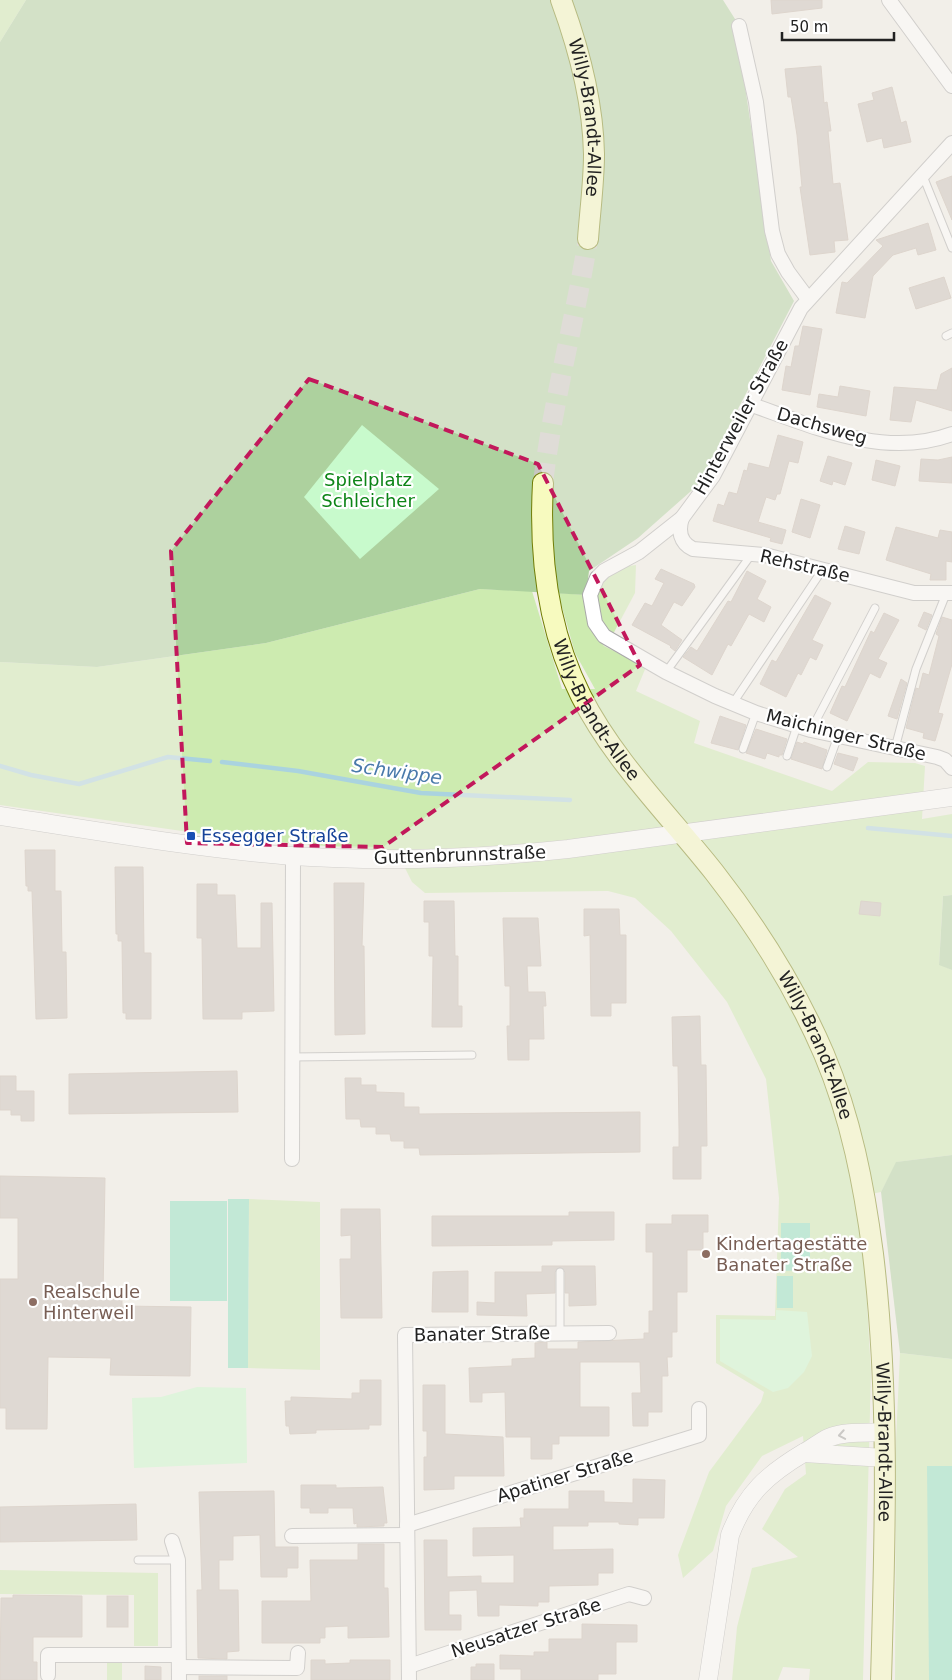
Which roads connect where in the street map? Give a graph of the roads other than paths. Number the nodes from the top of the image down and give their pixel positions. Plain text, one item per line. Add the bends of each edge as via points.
1 (561, 0) edge
2 (888, 0) edge
3 (739, 26) dead end
4 (952, 86) edge
5 (952, 143) edge
6 (923, 176) junction
7 (588, 239) tunnel mouth
8 (952, 248) edge
9 (808, 299) junction
10 (752, 405) junction
11 (952, 434) edge
12 (543, 482) tunnel mouth
13 (682, 518) junction
14 (752, 554) junction
15 (823, 569) junction
16 (949, 593) edge
17 (875, 608) dead end
18 (604, 636) joint
19 (666, 672) junction
20 (733, 703) junction
21 (756, 713) junction
22 (797, 726) junction
23 (811, 730) junction
24 (838, 736) junction
25 (895, 748) junction
26 (743, 749) dead end
27 (787, 756) dead end
28 (827, 768) dead end
29 (952, 768) edge
30 (952, 797) edge
31 (0, 816) edge
32 (682, 833) junction
33 (293, 856) junction
34 (472, 1055) dead end
35 (292, 1057) junction
36 (292, 1159) dead end
37 (560, 1272) dead end
38 (609, 1333) dead end
39 (560, 1334) junction
40 (699, 1409) dead end
41 (885, 1432) junction
42 (804, 1453) junction
43 (885, 1458) junction
44 (407, 1530) junction
45 (292, 1536) dead end
46 (172, 1540) dead end
47 (138, 1560) dead end
48 (178, 1560) junction
49 (644, 1598) dead end
50 (298, 1653) dead end
51 (179, 1667) edge
52 (409, 1673) edge
53 (48, 1675) dead end
54 (708, 1680) edge
55 (881, 1680) edge

1 - 7 main road, Willy-Brandt-Allee via 575,39 591,125 594,154
2 - 4 street
3 - 9 street via 756,102 772,231 778,254
5 - 6 street, Hinterweiler Straße
6 - 8 lane
6 - 9 street, Hinterweiler Straße
9 - 10 street, Hinterweiler Straße via 794,319
10 - 11 street, Dachsweg via 866,441 914,443
10 - 13 street, Hinterweiler Straße via 713,476
12 - 32 main road, Willy-Brandt-Allee via 542,542 546,581 566,661 595,722
13 - 14 street, Rehstraße via 680,533 687,547
13 - 18 street, Hinterweiler Straße via 597,578 592,587 590,605 598,630
14 - 15 street, Rehstraße
14 - 19 lane
15 - 16 street, Rehstraße via 914,593
15 - 20 lane
16 - 25 lane via 916,669
17 - 23 lane
18 - 19 street, Maichinger Straße
19 - 20 street, Maichinger Straße
20 - 21 street, Maichinger Straße
21 - 22 street, Maichinger Straße
21 - 26 lane
22 - 23 street, Maichinger Straße
22 - 27 lane
23 - 24 street, Maichinger Straße
24 - 25 street, Maichinger Straße
24 - 28 lane
25 - 29 street, Maichinger Straße via 937,757
30 - 32 street
31 - 33 street, Guttenbrunnstraße via 194,846
32 - 33 street, Guttenbrunnstraße via 514,855 396,860
32 - 41 main road, Willy-Brandt-Allee via 745,913 798,998 837,1087 849,1123 867,1211 882,1340
33 - 35 street
34 - 35 lane
35 - 36 street
37 - 39 lane
38 - 39 street, Banater Straße
39 - 44 street, Banater Straße via 405,1335
40 - 44 street, Apatiner Straße via 699,1435
41 -> 42 street via 829,1438
41 - 43 main road, Willy-Brandt-Allee
42 - 43 street
42 - 54 street via 764,1480 738,1514 725,1560
43 - 55 main road, Willy-Brandt-Allee
44 - 45 street
44 - 52 street, Banater Straße
46 - 48 street
47 - 48 lane
48 - 51 street
49 - 52 street, Neusatzer Straße via 629,1594
50 - 51 street via 298,1668
51 - 53 street via 48,1655

